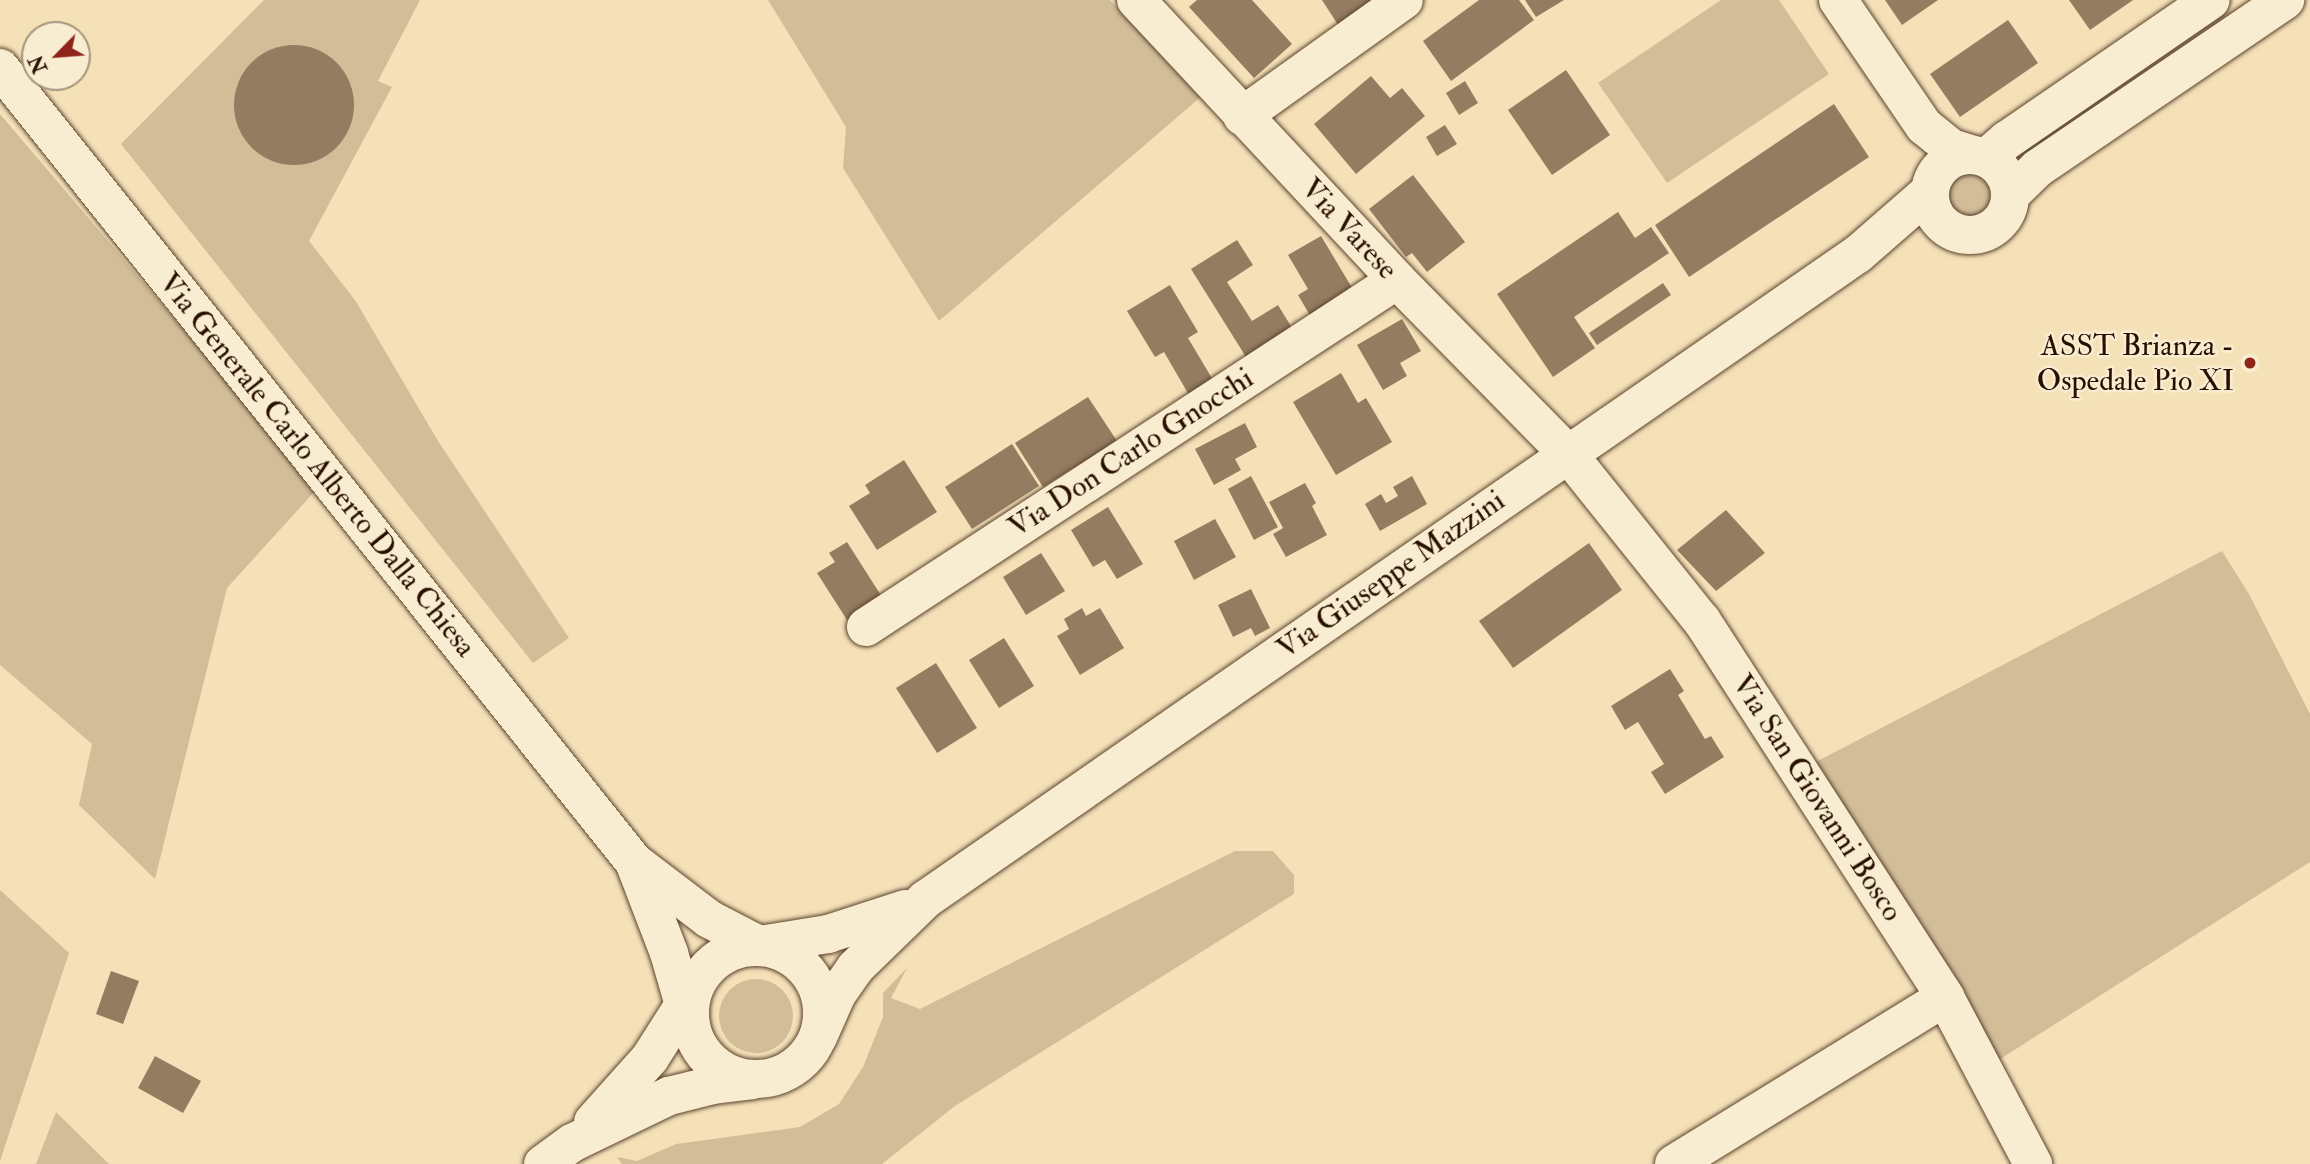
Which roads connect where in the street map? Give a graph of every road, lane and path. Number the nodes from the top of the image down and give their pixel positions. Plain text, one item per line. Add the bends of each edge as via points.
1 (1136, 0) edge
2 (1404, 0) edge
3 (1838, 0) edge
4 (2211, 0) edge
5 (2285, 0) edge
6 (0, 68) edge
7 (1242, 116) junction
8 (1924, 125) junction
9 (1978, 156) junction
10 (1930, 187) junction
11 (2010, 195) junction
12 (1953, 231) junction
13 (1858, 254) junction
14 (1397, 280) junction
15 (1568, 454) junction
16 (866, 626) dead end
17 (634, 862) junction
18 (926, 899) junction
19 (762, 948) junction
20 (1945, 997) junction
21 (691, 1008) junction
22 (818, 1037) junction
23 (763, 1080) junction
24 (558, 1154) edge
25 (1674, 1164) edge
26 (2033, 1164) edge

1 - 7 street, Via Varese
2 - 7 street
3 - 8 street
4 - 9 street
5 - 11 street via 2038,169
6 - 17 street, Via Generale Carlo Alberto Dalla Chiesa
7 - 14 street, Via Varese
8 - 9 street via 1951,148
8 - 10 street
9 - 10 street via 1954,157 1940,167
9 - 11 street via 1999,167
10 - 12 street via 1938,219
10 - 13 street, Via Giuseppe Mazzini
11 - 12 street via 2006,212 1995,226 1975,234
12 - 13 street, Via Giuseppe Mazzini
13 - 15 street, Via Giuseppe Mazzini
14 - 15 street, Via Varese
14 - 16 street, Via Don Carlo Gnocchi
15 - 18 street, Via Giuseppe Mazzini
15 - 20 street, Via San Giovanni Bosco via 1702,621
17 - 19 street, Via Generale Carlo Alberto Dalla Chiesa via 709,919
17 - 21 street, Via Generale Carlo Alberto Dalla Chiesa
18 - 19 street, Via Giuseppe Mazzini via 867,924
18 - 22 street, Via Giuseppe Mazzini via 855,968 837,994
19 - 21 street via 716,960
19 - 22 street via 803,966 817,986 823,1012
20 - 25 street
20 - 26 street, Via San Giovanni Bosco
21 - 23 street via 703,1054 719,1069
21 - 24 street via 631,1082
22 - 23 street via 794,1068
23 - 24 street via 713,1084 669,1096

